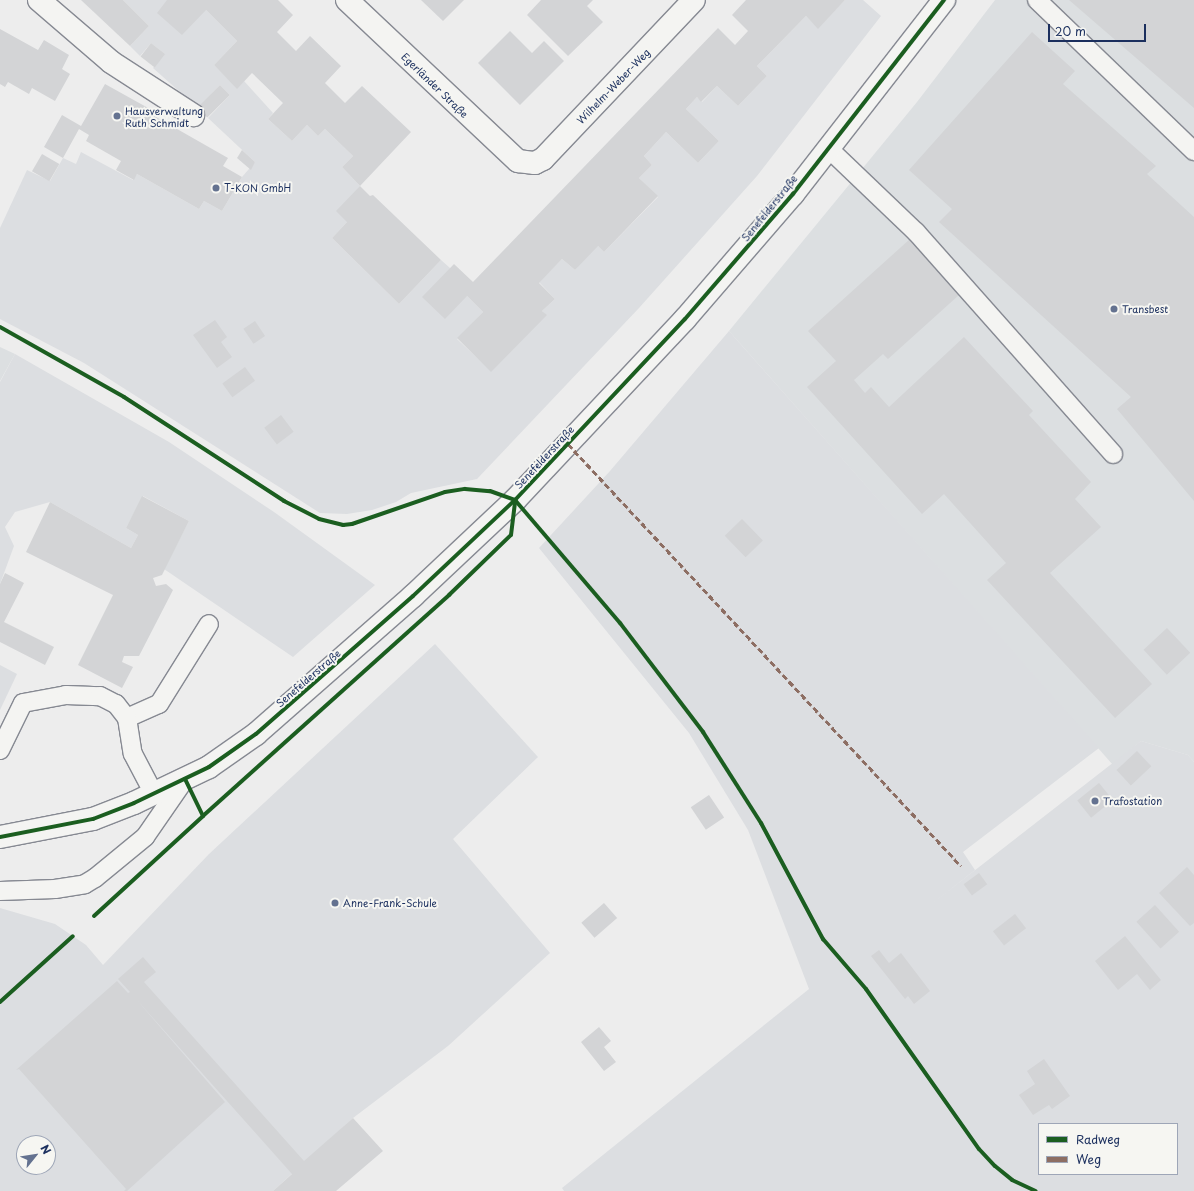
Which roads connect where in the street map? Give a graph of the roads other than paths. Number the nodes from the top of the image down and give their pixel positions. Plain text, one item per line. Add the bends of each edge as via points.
1 (39, 0) edge
2 (347, 0) edge
3 (694, 0) edge
4 (944, 0) edge
5 (1037, 0) edge
6 (193, 116) dead end
7 (828, 148) junction
8 (1194, 151) edge
9 (527, 163) joint
10 (1113, 454) dead end
11 (209, 624) dead end
12 (127, 718) junction
13 (0, 750) edge
14 (185, 779) junction
15 (154, 794) junction
16 (0, 837) edge
17 (0, 891) edge

1 - 6 street via 111,62
2 - 9 street, Egerländer Straße via 494,140 518,161
3 - 9 street, Wilhelm-Weber-Weg via 543,159 535,164
4 - 7 street, Senefelderstraße
5 - 8 lane
7 - 10 lane via 916,232
7 - 14 street, Senefelderstraße via 746,250 685,319 515,500 414,596 256,734 215,763
11 - 12 lane via 159,704
12 - 13 lane via 116,704 100,696 66,695 22,703
12 - 15 lane via 133,754
14 - 15 street, Senefelderstraße
14 - 17 lane via 145,837 95,878 85,884 55,889
15 - 16 street, Senefelderstraße via 93,819

